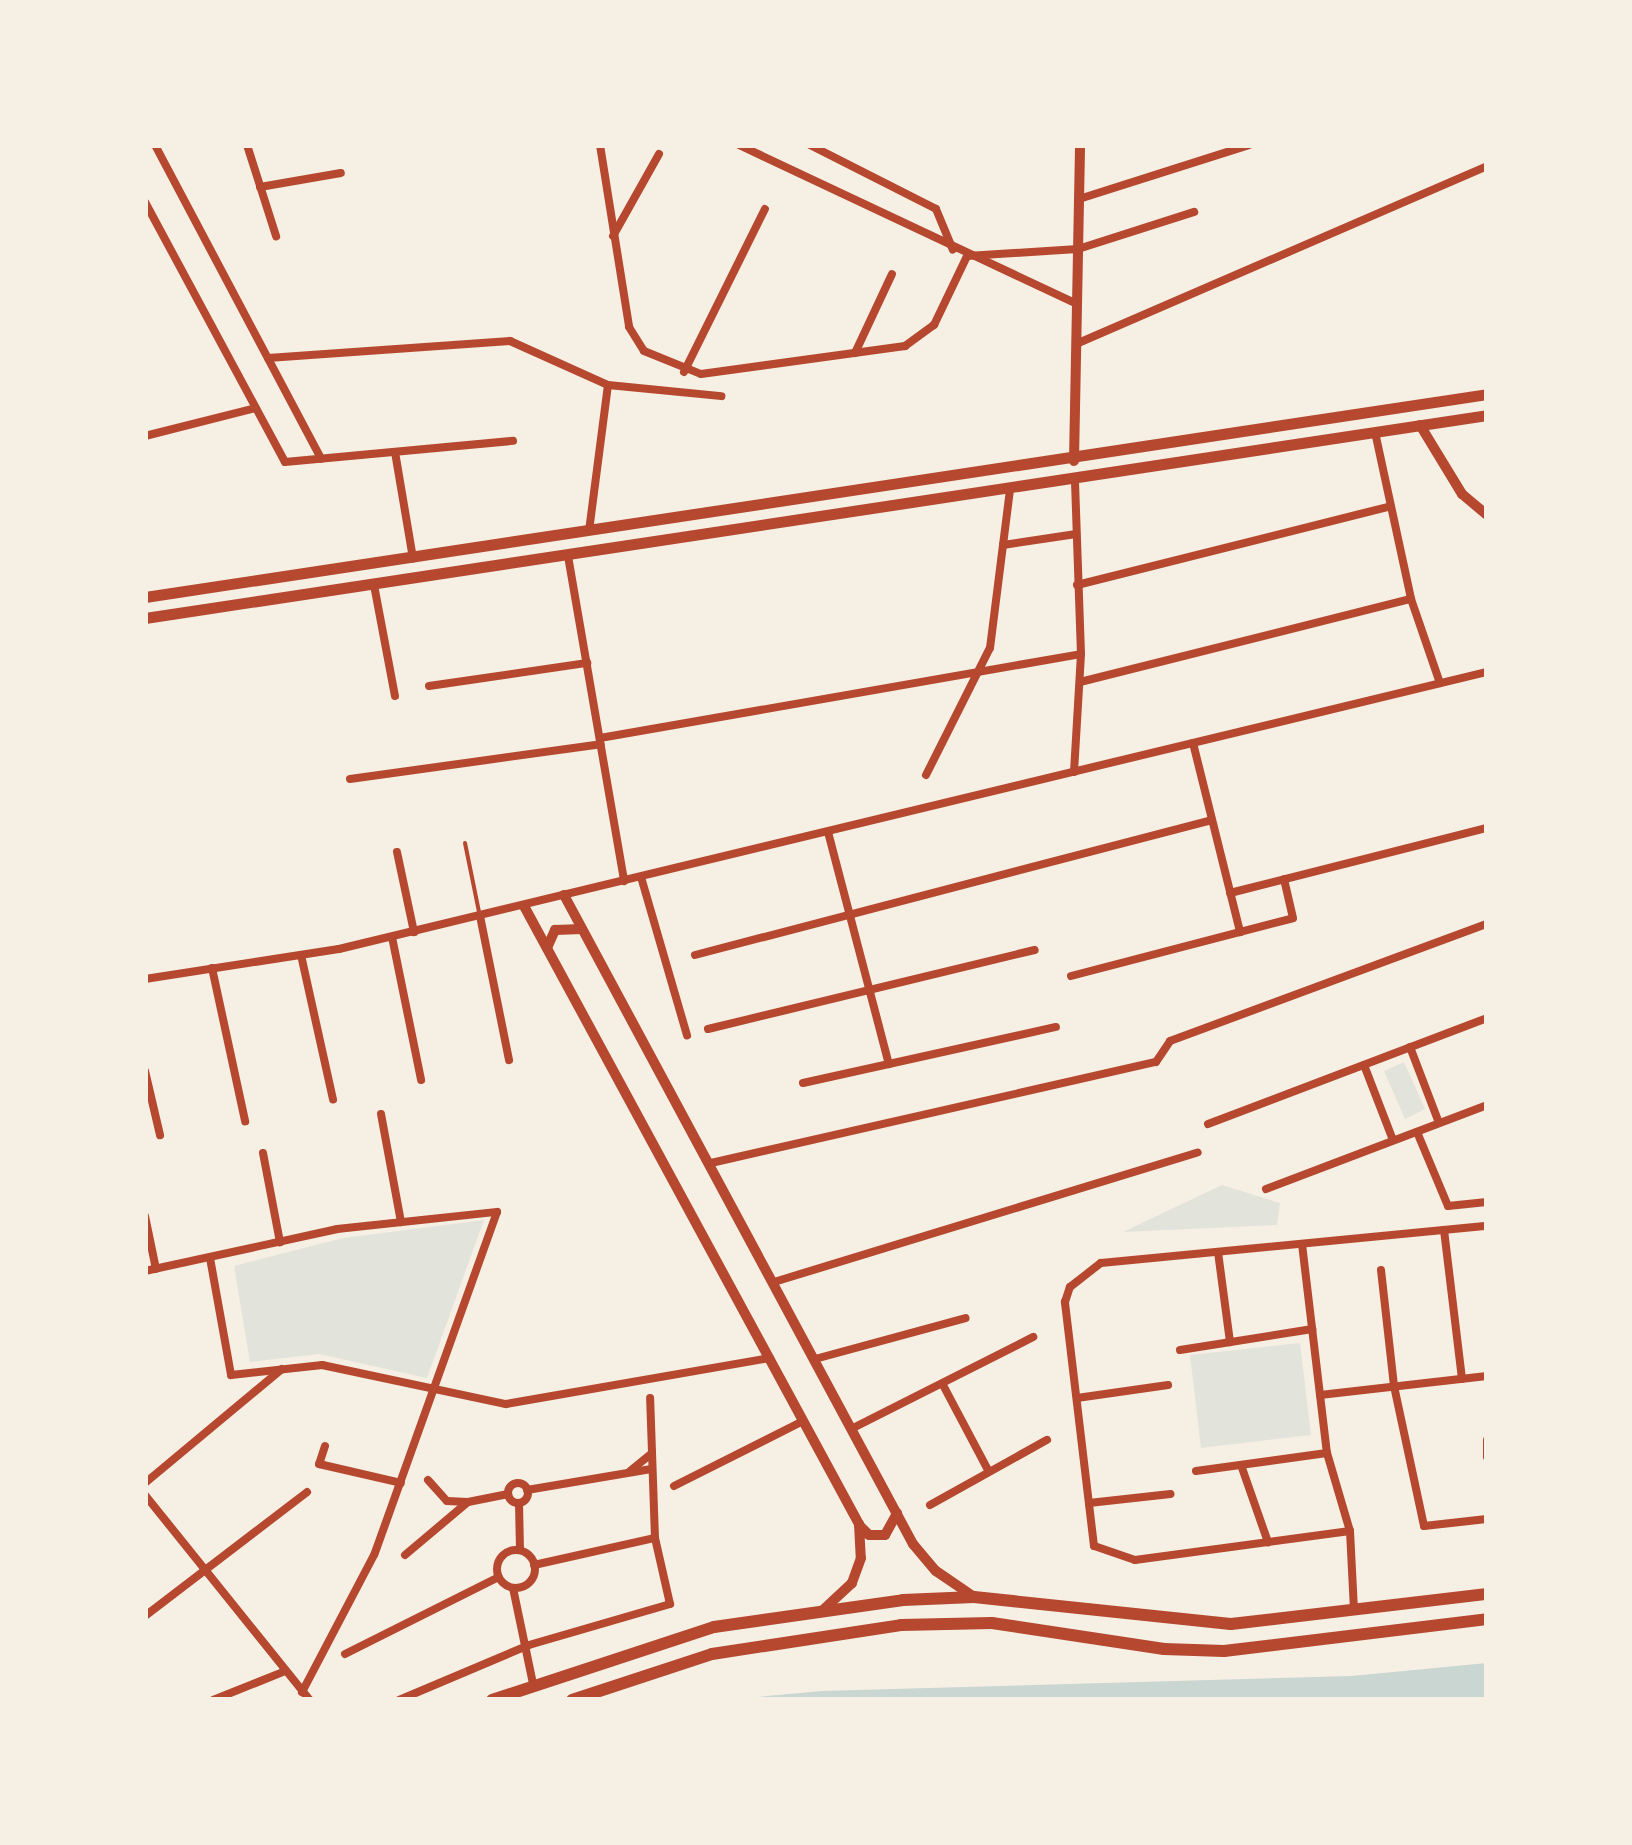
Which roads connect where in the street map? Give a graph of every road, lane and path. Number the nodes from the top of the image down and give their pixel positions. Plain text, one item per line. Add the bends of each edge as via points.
1 (155, 145) edge
2 (247, 145) edge
3 (600, 145) edge
4 (739, 145) edge
5 (810, 145) edge
6 (1080, 145) edge
7 (1249, 145) edge
8 (659, 154) dead end
9 (1487, 166) edge
10 (341, 174) dead end
11 (260, 187) junction
12 (1079, 199) junction
13 (145, 202) edge
14 (764, 209) dead end
15 (1194, 212) dead end
16 (276, 236) dead end
17 (612, 236) junction
18 (1078, 249) junction
19 (953, 250) junction
20 (966, 256) junction
21 (892, 274) dead end
22 (1077, 304) junction
23 (1076, 344) junction
24 (856, 353) junction
25 (268, 358) junction
26 (684, 372) junction
27 (608, 385) junction
28 (1487, 394) edge
29 (721, 396) dead end
30 (256, 408) junction
31 (1487, 414) edge
32 (1420, 425) junction
33 (1375, 432) junction
34 (145, 436) edge
35 (513, 442) dead end
36 (395, 452) junction
37 (322, 459) junction
38 (1074, 461) junction
39 (1075, 481) junction
40 (1010, 490) junction
41 (759, 504) junction
42 (1388, 507) junction
43 (1487, 515) edge
44 (762, 527) junction
45 (589, 531) junction
46 (1076, 534) junction
47 (1003, 545) junction
48 (568, 556) junction
49 (413, 558) junction
50 (374, 585) junction
51 (1078, 585) junction
52 (145, 598) edge
53 (1411, 599) junction
54 (145, 618) edge
55 (1081, 654) junction
56 (587, 663) junction
57 (980, 668) junction
58 (1487, 672) edge
59 (1080, 682) junction
60 (1440, 683) junction
61 (429, 686) dead end
62 (395, 696) dead end
63 (600, 741) junction
64 (1193, 743) junction
65 (1074, 772) junction
66 (926, 776) dead end
67 (350, 780) dead end
68 (1212, 820) junction
69 (1487, 828) edge
70 (828, 832) junction
71 (465, 844) dead end
72 (397, 852) dead end
73 (641, 877) junction
74 (1284, 880) junction
75 (624, 881) junction
76 (1230, 893) junction
77 (564, 895) junction
78 (524, 906) junction
79 (850, 915) junction
80 (480, 916) junction
81 (1487, 924) edge
82 (582, 929) junction
83 (414, 932) junction
84 (1240, 932) junction
85 (392, 937) junction
86 (547, 948) junction
87 (1035, 950) dead end
88 (694, 954) dead end
89 (301, 956) junction
90 (212, 968) junction
91 (1071, 976) dead end
92 (145, 979) edge
93 (870, 990) junction
94 (1487, 1018) edge
95 (1056, 1027) dead end
96 (708, 1029) dead end
97 (686, 1035) dead end
98 (1410, 1047) junction
99 (509, 1060) dead end
100 (890, 1064) junction
101 (1364, 1065) junction
102 (145, 1070) edge
103 (422, 1080) dead end
104 (804, 1083) dead end
105 (333, 1099) dead end
106 (1487, 1105) edge
107 (381, 1114) dead end
108 (245, 1122) dead end
109 (1439, 1123) junction
110 (1208, 1124) dead end
111 (1416, 1132) junction
112 (160, 1136) dead end
113 (1394, 1140) junction
114 (1198, 1152) dead end
115 (263, 1153) dead end
116 (711, 1163) junction
117 (1266, 1188) dead end
118 (1487, 1202) edge
119 (145, 1216) edge
120 (401, 1222) junction
121 (1487, 1226) edge
122 (1444, 1230) junction
123 (280, 1242) junction
124 (1302, 1244) junction
125 (1218, 1252) junction
126 (210, 1258) junction
127 (156, 1268) junction
128 (145, 1270) edge
129 (1381, 1270) dead end
130 (774, 1282) junction
131 (966, 1318) dead end
132 (1312, 1328) junction
133 (1033, 1337) dead end
134 (1230, 1342) junction
135 (1180, 1350) dead end
136 (770, 1358) junction
137 (815, 1359) junction
138 (282, 1369) junction
139 (1487, 1376) edge
140 (1462, 1379) junction
141 (944, 1385) junction
142 (1168, 1385) dead end
143 (1394, 1386) junction
144 (434, 1390) junction
145 (1320, 1394) junction
146 (650, 1398) dead end
147 (1076, 1398) junction
148 (803, 1421) junction
149 (853, 1428) junction
150 (1047, 1440) dead end
151 (1487, 1440) edge
152 (325, 1446) dead end
153 (652, 1453) junction
154 (1327, 1453) junction
155 (1487, 1456) edge
156 (1242, 1465) junction
157 (651, 1469) junction
158 (630, 1471) junction
159 (1196, 1471) dead end
160 (989, 1472) junction
161 (428, 1480) dead end
162 (400, 1483) junction
163 (145, 1484) edge
164 (674, 1486) dead end
165 (527, 1490) junction
166 (307, 1492) dead end
167 (508, 1494) junction
168 (1171, 1494) dead end
169 (145, 1495) edge
170 (447, 1500) junction
171 (468, 1502) junction
172 (519, 1503) junction
173 (1089, 1503) junction
174 (930, 1504) dead end
175 (896, 1509) junction
176 (1487, 1518) edge
177 (437, 1522) junction
178 (859, 1524) junction
179 (1350, 1530) junction
180 (655, 1538) junction
181 (1268, 1542) junction
182 (520, 1550) junction
183 (405, 1556) dead end
184 (534, 1564) junction
185 (206, 1574) junction
186 (499, 1577) junction
187 (513, 1588) junction
188 (1487, 1594) edge
189 (974, 1597) junction
190 (1354, 1611) junction
191 (821, 1612) junction
192 (145, 1616) edge
193 (1487, 1620) edge
194 (530, 1646) junction
195 (345, 1654) dead end
196 (283, 1672) junction
197 (533, 1684) junction
198 (302, 1692) junction
199 (213, 1700) edge
200 (310, 1700) edge
201 (399, 1700) edge
202 (492, 1700) edge
203 (572, 1700) edge

1 - 25 street
2 - 11 street
3 - 17 street
4 - 19 street
5 - 19 street via 936,209
6 - 12 street
7 - 12 street
8 - 17 street
9 - 23 street
10 - 11 street
11 - 16 street
12 - 18 street
13 - 30 street
14 - 26 street
15 - 18 street
17 - 26 street via 629,327 644,351
18 - 20 street
18 - 22 street
19 - 20 street
20 - 22 street
20 - 24 street via 922,338
21 - 24 street
22 - 23 street
23 - 38 street
24 - 26 street
25 - 27 street via 510,341
25 - 37 street
27 - 29 street
27 - 45 street
28 - 38 main road
30 - 34 street
30 - 37 street via 285,462
31 - 32 main road
32 - 33 main road
32 - 43 street via 1462,494
33 - 39 main road
33 - 42 street
35 - 36 street
36 - 37 street
36 - 49 street
38 - 41 main road
39 - 40 main road
39 - 46 street
40 - 44 main road
40 - 47 street
41 - 44 main road
41 - 45 main road
42 - 51 street
42 - 53 street
44 - 48 main road
45 - 49 main road
46 - 47 street
46 - 51 street
47 - 57 street via 990,648
48 - 50 main road
48 - 56 street
49 - 52 main road
50 - 54 main road
50 - 62 street
51 - 55 street
53 - 59 street
53 - 60 street
55 - 57 street
55 - 59 street
56 - 61 street
56 - 63 street
57 - 63 street
57 - 66 street
58 - 60 street
59 - 65 street
60 - 64 street
63 - 67 street
63 - 75 street
64 - 65 street
64 - 68 street
65 - 70 street
68 - 76 street
68 - 79 street
69 - 74 street
70 - 73 street
70 - 79 street
71 - 80 lane
72 - 83 street
73 - 75 street
73 - 97 street
74 - 76 street
74 - 84 street via 1293,918
75 - 77 street
76 - 84 street
77 - 78 street
77 - 82 street
78 - 80 street
78 - 86 street
79 - 88 street
79 - 93 street
80 - 83 street
80 - 99 street
81 - 116 street via 1170,1041 1156,1062
82 - 86 street via 555,930
82 - 116 street
83 - 85 street
84 - 91 street
85 - 89 street
85 - 103 street
86 - 136 street
87 - 93 street
89 - 90 street
89 - 105 street
90 - 92 street
90 - 108 street
93 - 96 street
93 - 100 street
94 - 98 street
95 - 100 street
98 - 101 street
98 - 109 street
100 - 104 street
101 - 110 street
101 - 113 street
102 - 112 street
106 - 109 street
107 - 120 street
109 - 111 street
111 - 113 street
111 - 118 street via 1448,1206
113 - 117 street
114 - 130 street
115 - 123 street
116 - 130 street
119 - 127 street
120 - 123 street
120 - 144 street via 497,1212
121 - 122 street
122 - 124 street
122 - 140 street
123 - 126 street
124 - 125 street
124 - 132 street
125 - 134 street
125 - 147 street via 1101,1264 1070,1286 1065,1302
126 - 127 street
126 - 138 street via 231,1374
127 - 128 street
129 - 143 street
130 - 137 street
131 - 137 street
132 - 134 street
132 - 145 street
133 - 141 street
134 - 135 street
136 - 144 street via 506,1404
136 - 148 street
137 - 149 street
138 - 144 street via 322,1364
138 - 163 street
139 - 140 street
140 - 143 street
141 - 149 street
141 - 160 street
142 - 147 street
143 - 145 street
143 - 176 street via 1424,1526
144 - 162 street
145 - 154 street
146 - 153 street
147 - 173 street
148 - 164 street
148 - 178 street
149 - 175 street
150 - 160 street
151 - 155 street
152 - 162 street via 319,1464
153 - 157 street
153 - 158 street
154 - 156 street
154 - 179 street
156 - 159 street
156 - 181 street
157 - 158 street
157 - 180 street
158 - 165 street
160 - 174 street
161 - 170 street
162 - 198 street via 374,1555
165 - 167 street via 518,1483
165 - 172 street
166 - 185 street
167 - 171 street
167 - 172 street
168 - 173 street
169 - 185 street
170 - 171 street
170 - 177 street
171 - 177 street
172 - 182 street
173 - 181 street via 1094,1546 1135,1560
175 - 178 street via 896,1524 885,1535 870,1535
175 - 189 street via 936,1571
177 - 183 street
178 - 191 street via 861,1558 852,1583
179 - 181 street
179 - 190 street
180 - 184 street
180 - 194 street via 670,1604
182 - 184 street
182 - 186 street via 504,1555
184 - 187 street via 530,1582
185 - 192 street
185 - 196 street
186 - 187 street
186 - 195 street
187 - 194 street
188 - 190 main road
189 - 190 main road via 1230,1624
189 - 191 main road
191 - 197 main road via 714,1626
193 - 203 main road via 1224,1651 1164,1650 992,1623 902,1625 712,1654
194 - 197 street
194 - 201 street
196 - 198 street
196 - 199 street
197 - 202 main road
198 - 200 street

